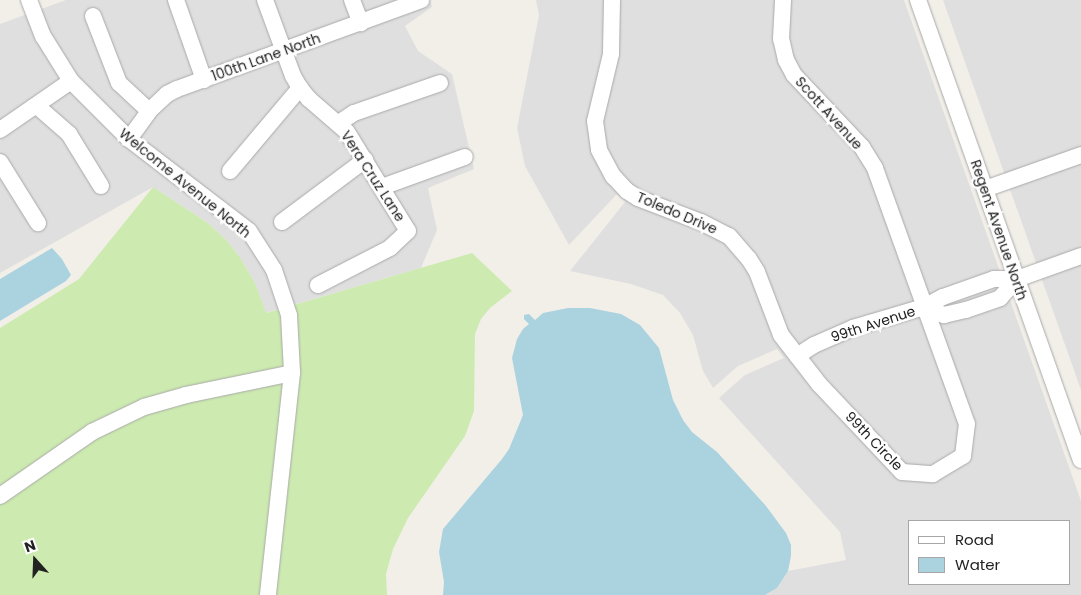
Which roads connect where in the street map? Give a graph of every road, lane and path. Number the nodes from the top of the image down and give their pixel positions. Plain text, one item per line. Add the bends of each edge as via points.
1 (29, 0) edge
2 (176, 0) edge
3 (265, 0) edge
4 (352, 0) edge
5 (421, 0) edge
6 (612, 0) edge
7 (783, 0) edge
8 (918, 0) edge
9 (93, 16) dead end
10 (361, 23) junction
11 (283, 52) junction
12 (204, 80) junction
13 (71, 82) junction
14 (440, 83) dead end
15 (300, 88) junction
16 (38, 106) junction
17 (149, 111) junction
18 (339, 123) junction
19 (0, 130) edge
20 (129, 139) junction
21 (1081, 156) edge
22 (465, 157) dead end
23 (365, 160) junction
24 (0, 162) edge
25 (230, 171) dead end
26 (101, 186) dead end
27 (382, 187) junction
28 (985, 189) junction
29 (282, 222) dead end
30 (38, 223) dead end
31 (1081, 256) edge
32 (1017, 279) junction
33 (318, 285) dead end
34 (924, 307) junction
35 (797, 356) junction
36 (292, 373) junction
37 (1081, 460) edge
38 (0, 496) edge
39 (268, 595) edge

1 - 13 street, Welcome Avenue North via 42,36
2 - 12 street
3 - 11 street, Vera Cruz Lane
4 - 10 street
5 - 10 street, 100th Lane North
6 - 35 street, Toledo Drive via 611,54 595,121 599,150 605,163 627,191 655,206 716,228 739,247 757,272 781,335
7 - 34 street, Scott Avenue via 781,39 786,60 798,80 862,147 875,168
8 - 28 street, Regent Avenue North
9 - 17 street via 119,84
10 - 11 street, 100th Lane North
11 - 12 street, 100th Lane North
11 - 15 street, Vera Cruz Lane
12 - 17 street, 100th Lane North via 167,94
13 - 16 street
13 - 20 street, Welcome Avenue North
14 - 18 street via 354,113
15 - 18 street, Vera Cruz Lane
15 - 25 street
16 - 19 street
16 - 26 street via 69,134
17 - 20 street, 100th Lane North
18 - 23 street, Vera Cruz Lane
20 - 36 street, Welcome Avenue North via 249,231 274,270 289,315
21 - 28 street
22 - 27 street
23 - 27 street, Vera Cruz Lane
23 - 29 street
24 - 30 street
27 - 33 street, Vera Cruz Lane via 408,231 390,248
28 - 32 street, Regent Avenue North
31 - 32 street
32 - 34 street, 99th Avenue via 1000,298 966,310 944,315
32 - 37 street, Regent Avenue North
34 - 35 street, 99th Avenue via 853,328
34 - 35 street, 99th Circle via 967,424 963,456 933,474 902,472 818,384
36 - 38 street via 144,407 92,432
36 - 39 street, Welcome Avenue North

